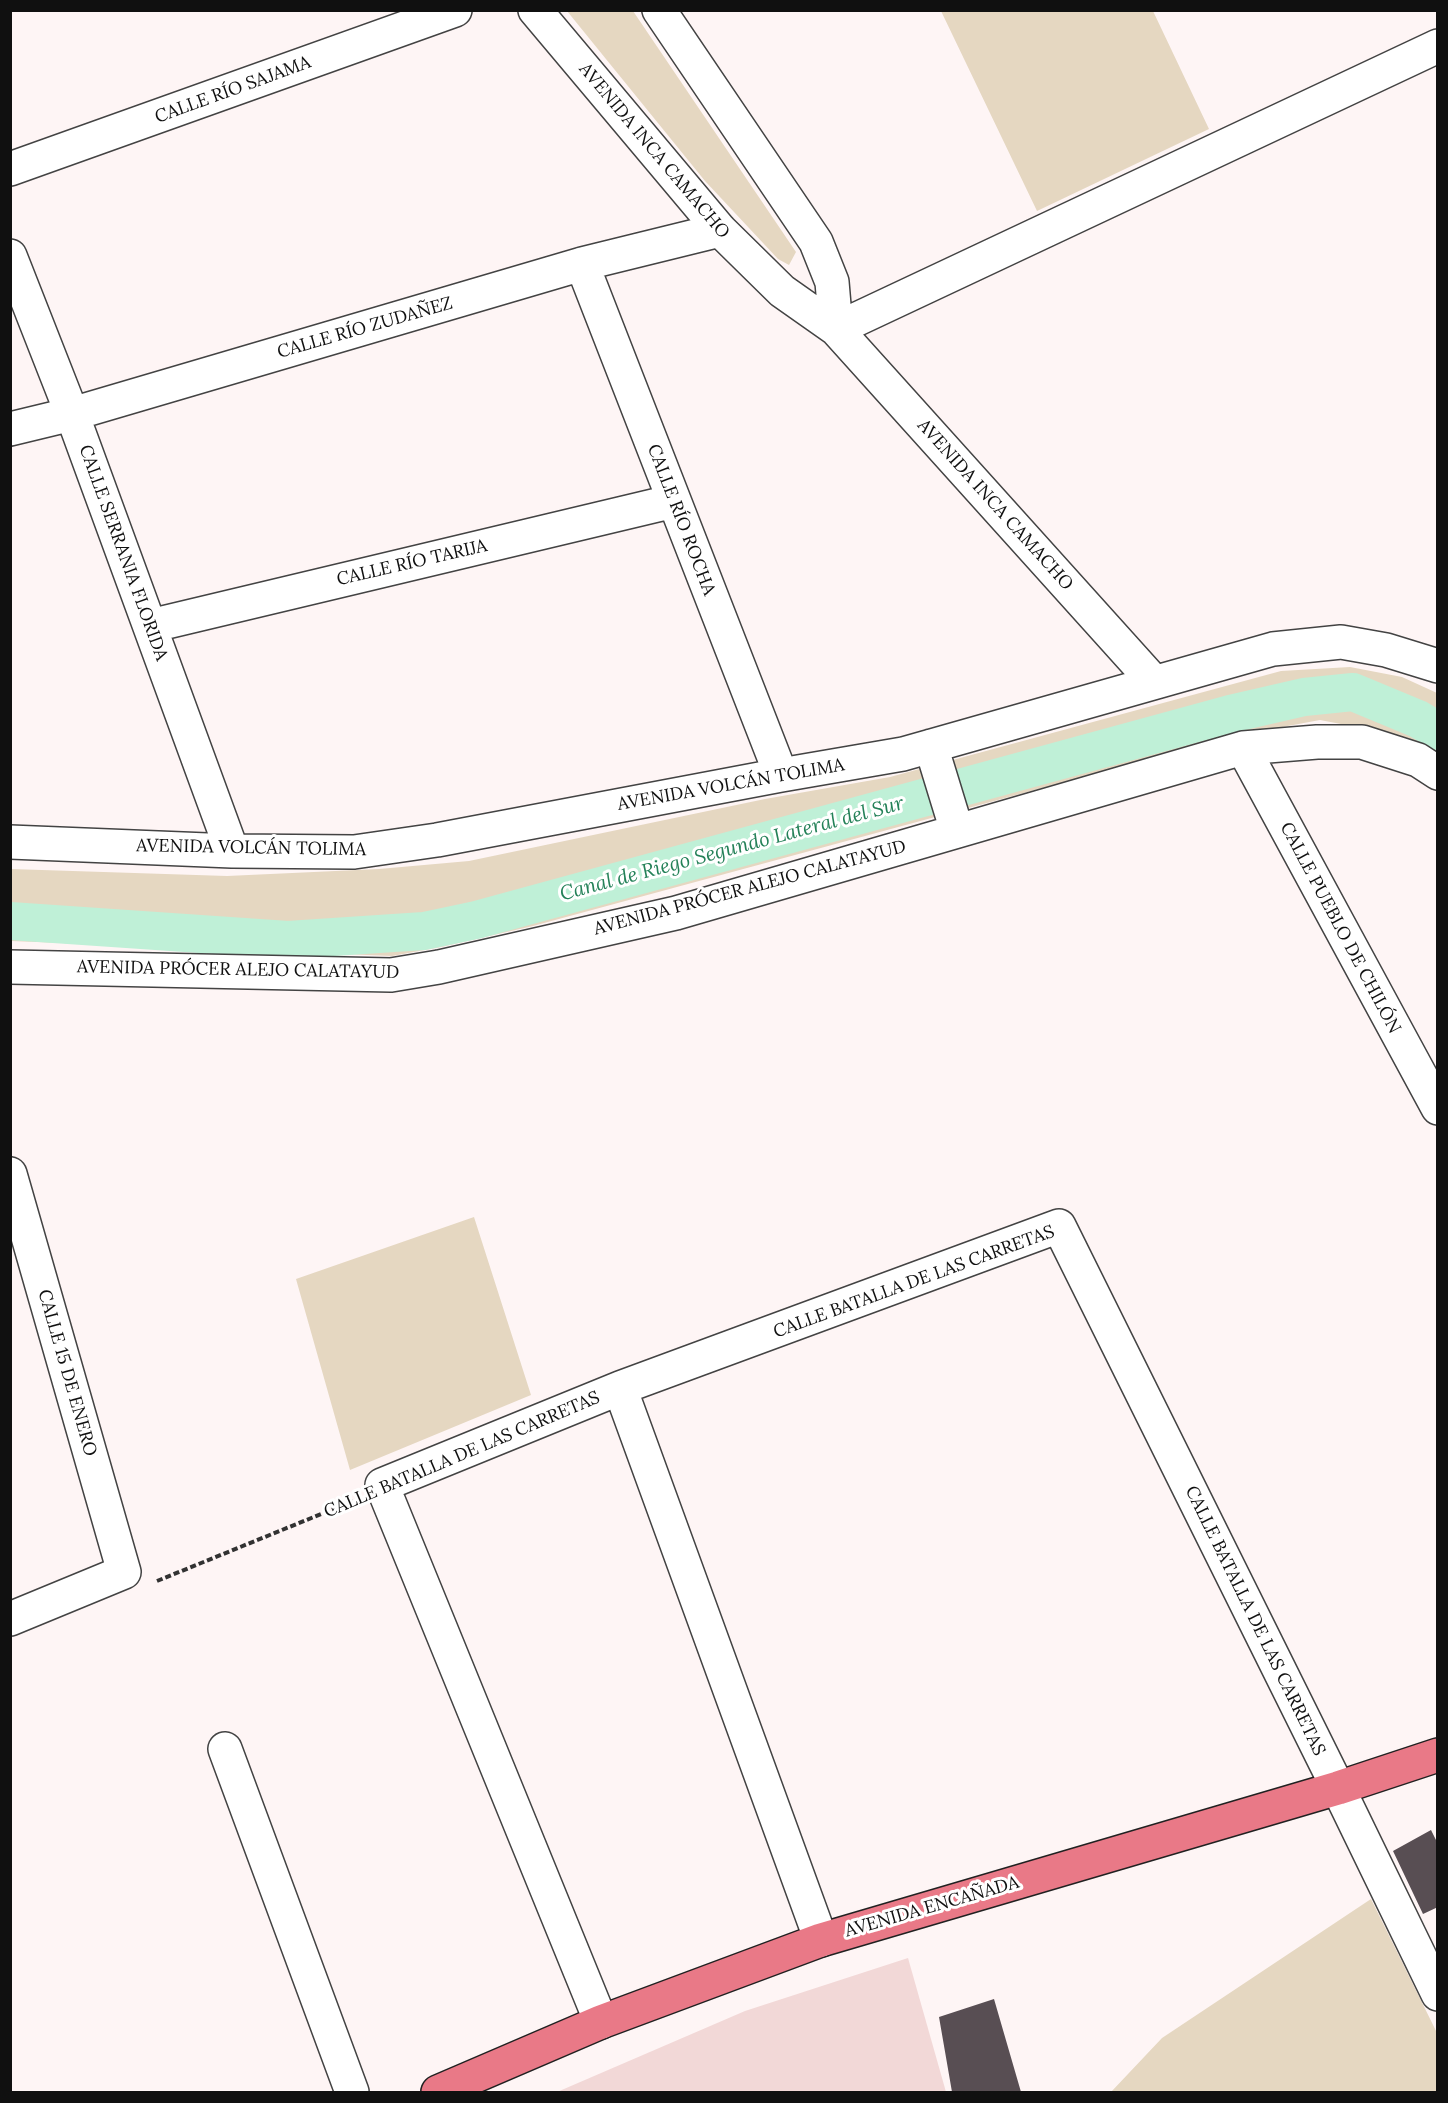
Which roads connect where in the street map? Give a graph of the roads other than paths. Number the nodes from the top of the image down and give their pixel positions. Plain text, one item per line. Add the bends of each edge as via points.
1 (455, 10) edge
2 (535, 10) edge
3 (659, 10) edge
4 (1437, 46) edge
5 (10, 169) edge
6 (720, 230) junction
7 (10, 256) edge
8 (582, 264) junction
9 (836, 328) junction
10 (72, 414) junction
11 (10, 429) edge
12 (674, 501) junction
13 (150, 626) junction
14 (1437, 666) edge
15 (1154, 682) junction
16 (1243, 748) junction
17 (1437, 773) edge
18 (780, 775) junction
19 (944, 788) junction
20 (10, 842) edge
21 (232, 851) junction
22 (10, 967) edge
23 (1437, 1108) edge
24 (10, 1174) edge
25 (620, 1388) junction
26 (10, 1618) edge
27 (225, 1749) dead end
28 (1437, 1755) edge
29 (1338, 1788) junction
30 (821, 1940) junction
31 (1437, 1994) edge
32 (601, 2022) junction
33 (352, 2092) edge
34 (438, 2092) edge

1 - 5 street, CALLE RÍO SAJAMA
2 - 6 street, AVENIDA INCA CAMACHO
3 - 9 street via 816,242 832,282
4 - 9 street
6 - 8 street, CALLE RÍO ZUDAÑEZ
6 - 9 street, AVENIDA INCA CAMACHO via 782,291
7 - 10 street, CALLE SERRANIA FLORIDA
8 - 10 street, CALLE RÍO ZUDAÑEZ
8 - 12 street, CALLE RÍO ROCHA
9 - 15 street, AVENIDA INCA CAMACHO
10 - 11 street, CALLE RÍO ZUDAÑEZ
10 - 13 street, CALLE SERRANIA FLORIDA
12 - 13 street, CALLE RÍO TARIJA
12 - 18 street, CALLE RÍO ROCHA
13 - 21 street, CALLE SERRANIA FLORIDA
14 - 15 street, AVENIDA VOLCÁN TOLIMA via 1386,650 1341,642 1273,649
15 - 19 street, AVENIDA VOLCÁN TOLIMA
16 - 17 street, AVENIDA PRÓCER ALEJO CALATAYUD via 1362,742 1418,760
16 - 19 street, AVENIDA PRÓCER ALEJO CALATAYUD
16 - 23 street, CALLE PUEBLO DE CHILÓN
18 - 19 street, AVENIDA VOLCÁN TOLIMA via 903,754
18 - 21 street, AVENIDA VOLCÁN TOLIMA via 354,852
19 - 22 street, AVENIDA PRÓCER ALEJO CALATAYUD via 676,913 439,967 391,975
20 - 21 street, AVENIDA VOLCÁN TOLIMA
24 - 26 street, CALLE 15 DE ENERO via 124,1572
25 - 29 street, CALLE BATALLA DE LAS CARRETAS via 1059,1227
25 - 30 street
25 - 32 street, CALLE BATALLA DE LAS CARRETAS via 382,1485
27 - 33 street
28 - 29 main road, AVENIDA ENCAÑADA
29 - 30 main road, AVENIDA ENCAÑADA
29 - 31 street, CALLE BATALLA DE LAS CARRETAS
30 - 32 main road, AVENIDA ENCAÑADA
32 - 34 main road, AVENIDA ENCAÑADA

